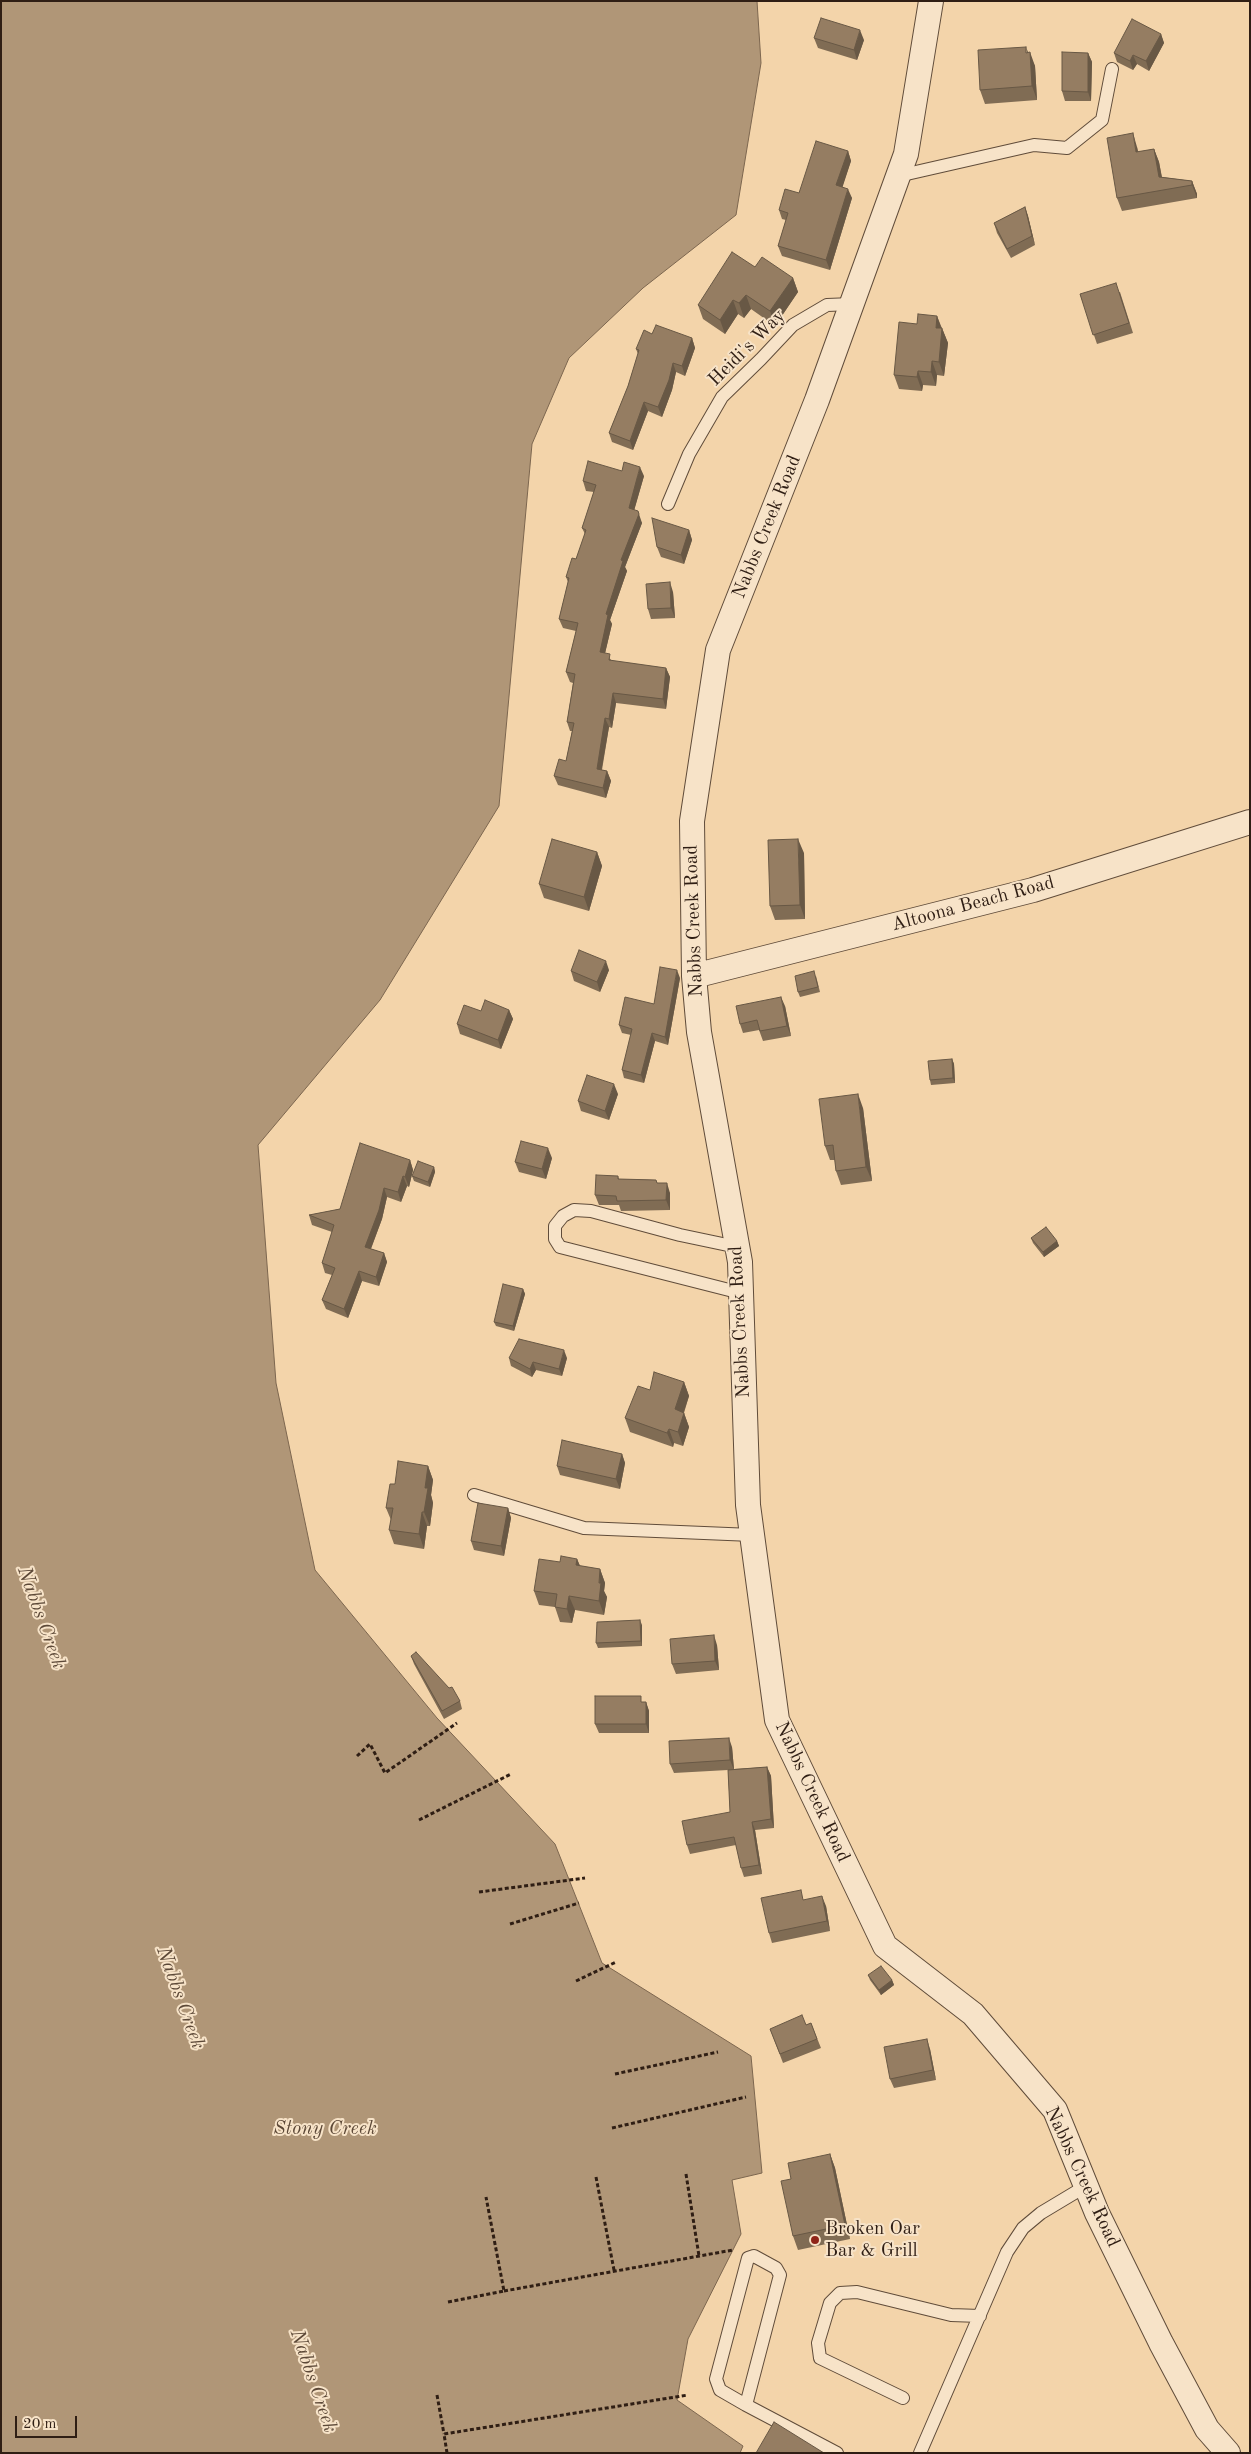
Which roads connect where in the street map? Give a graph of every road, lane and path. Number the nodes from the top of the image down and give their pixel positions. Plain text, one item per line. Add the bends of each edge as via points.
1 (931, 1) edge
2 (1112, 69) dead end
3 (898, 176) junction
4 (852, 304) junction
5 (668, 504) dead end
6 (1250, 822) edge
7 (694, 976) junction
8 (737, 1247) junction
9 (741, 1293) junction
10 (474, 1495) dead end
11 (752, 1535) junction
12 (457, 1723) dead end
13 (358, 1756) dead end
14 (511, 1774) dead end
15 (419, 1820) dead end
16 (585, 1878) dead end
17 (479, 1892) dead end
18 (579, 1903) dead end
19 (510, 1924) dead end
20 (616, 1962) dead end
21 (576, 1981) dead end
22 (718, 2052) dead end
23 (615, 2074) dead end
24 (746, 2097) dead end
25 (612, 2128) dead end
26 (686, 2174) dead end
27 (596, 2177) dead end
28 (1086, 2186) junction
29 (486, 2197) dead end
30 (742, 2249) dead end
31 (699, 2256) junction
32 (614, 2270) junction
33 (504, 2291) junction
34 (448, 2302) dead end
35 (980, 2316) junction
36 (438, 2395) dead end
37 (688, 2395) dead end
38 (903, 2398) dead end
39 (746, 2405) junction
40 (444, 2434) junction
41 (447, 2453) edge
42 (837, 2453) edge
43 (920, 2453) edge
44 (1228, 2453) edge

1 - 3 street, Nabbs Creek Road via 906,154
2 - 3 lane via 1102,120 1067,148 1034,146
3 - 4 street, Nabbs Creek Road
4 - 5 lane, Heidi's Way via 826,305 792,325 722,397 689,454
4 - 7 street, Nabbs Creek Road via 718,650 692,821
6 - 7 street, Altoona Beach Road via 1033,890
7 - 8 street, Nabbs Creek Road via 699,1032
8 - 9 street, Nabbs Creek Road
8 - 9 lane via 591,1211 574,1210 562,1216 555,1226 555,1239 560,1247
9 - 11 street, Nabbs Creek Road via 748,1505
10 - 11 lane via 584,1528
11 - 28 street, Nabbs Creek Road via 777,1720 885,1946 973,2014 1055,2110
12 - 13 path via 385,1773 370,1744
14 - 15 path
16 - 17 path
18 - 19 path
20 - 21 path
22 - 23 path
24 - 25 path
26 - 31 path
27 - 32 path
28 - 35 lane via 1023,2228 1007,2252
28 - 44 street, Nabbs Creek Road via 1161,2343 1207,2428
29 - 33 path
30 - 31 path
31 - 32 path
32 - 33 path
33 - 34 path
35 - 38 lane via 951,2315 857,2292 840,2293 830,2303 818,2343 820,2358
35 - 43 lane
36 - 40 path
37 - 40 path
39 - 39 lane via 780,2275 776,2268 754,2256 748,2258 716,2379 720,2390
39 - 42 lane
40 - 41 path

